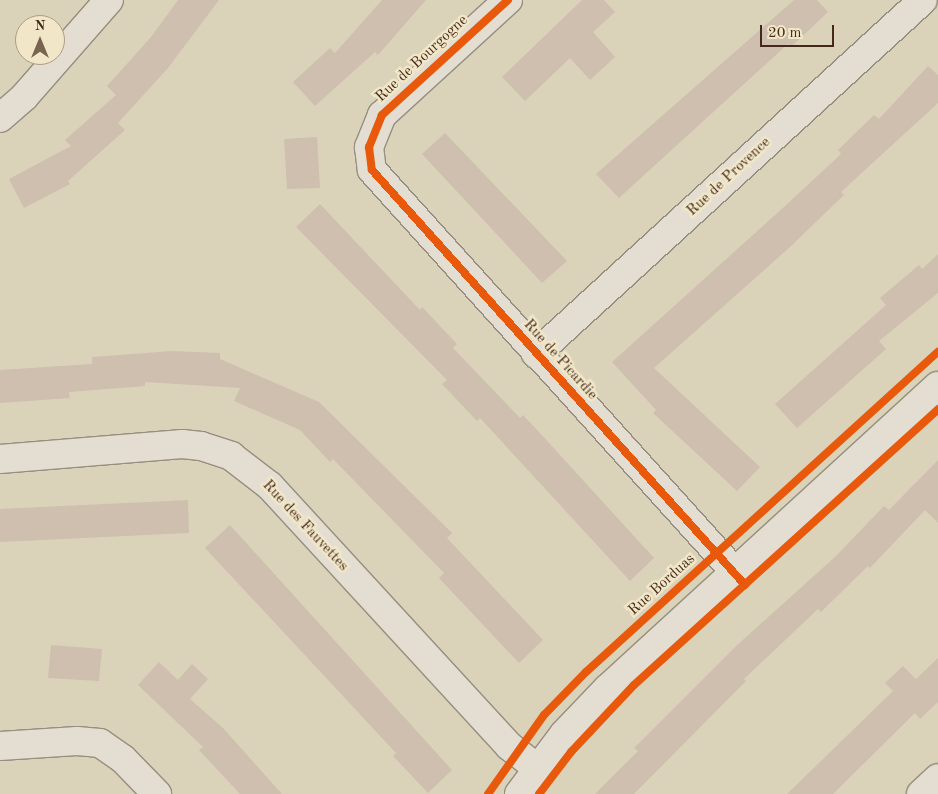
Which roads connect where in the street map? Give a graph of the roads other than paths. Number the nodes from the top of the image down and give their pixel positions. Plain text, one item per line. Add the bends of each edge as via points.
1 (109, 0) edge
2 (508, 0) edge
3 (923, 0) edge
4 (0, 118) edge
5 (369, 148) joint
6 (536, 354) junction
7 (938, 386) edge
8 (0, 458) edge
9 (734, 572) junction
10 (0, 746) edge
11 (537, 768) junction
12 (938, 778) edge
13 (157, 794) edge
14 (519, 794) edge
15 (921, 794) edge

1 - 4 street via 24,97
2 - 5 street, Rue de Bourgogne via 382,115
3 - 6 street, Rue de Provence
5 - 6 street, Rue de Picardie via 375,177
6 - 9 street, Rue de Picardie
7 - 9 street
8 - 11 street, Rue des Fauvettes via 182,444 201,446 231,456 270,486 509,746
9 - 11 street via 608,688
10 - 13 street via 77,741 100,744 123,759
11 - 14 street
12 - 15 street

